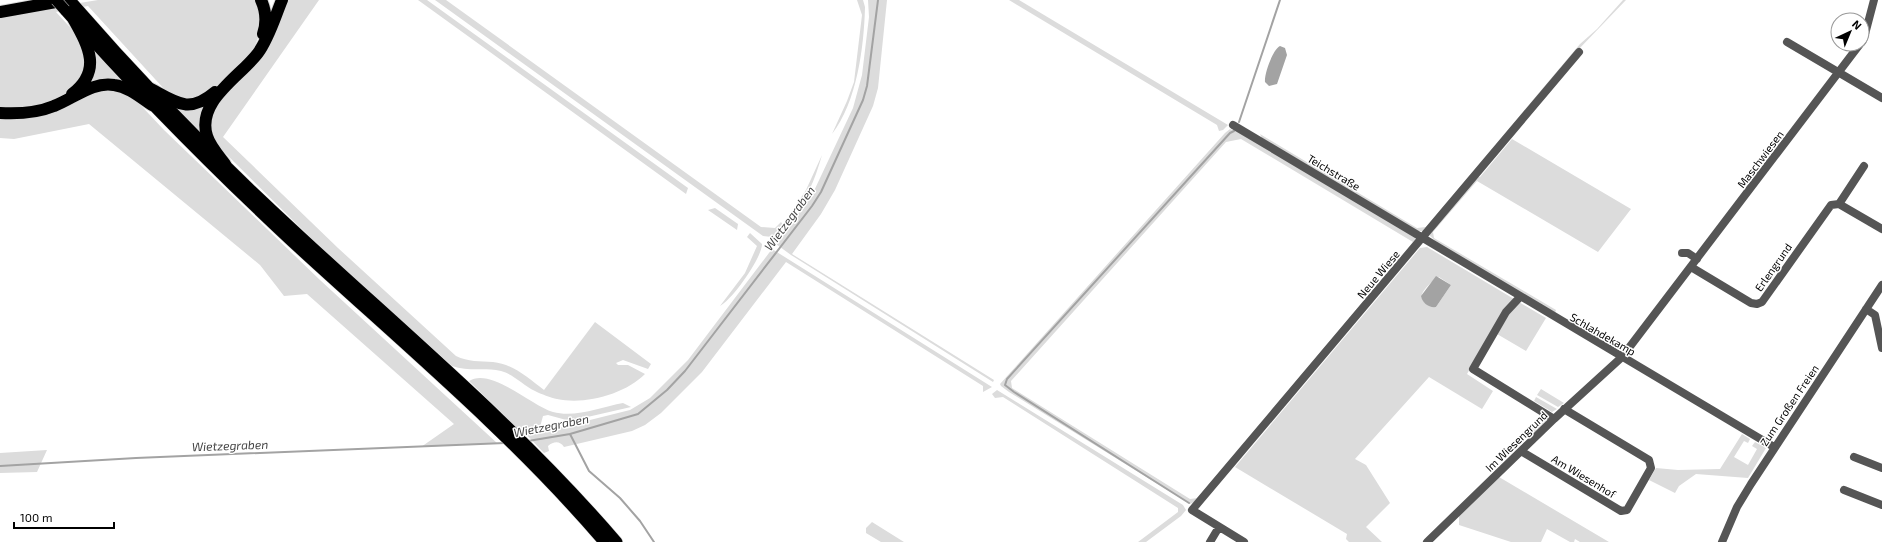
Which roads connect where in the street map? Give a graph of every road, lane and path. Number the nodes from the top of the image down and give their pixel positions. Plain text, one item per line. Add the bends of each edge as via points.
1 (56, 0) edge
2 (261, 0) edge
3 (282, 0) edge
4 (1874, 0) edge
5 (74, 4) edge
6 (66, 5) edge
7 (0, 12) edge
8 (1870, 15) edge
9 (74, 20) junction
10 (1788, 42) dead end
11 (1579, 52) dead end
12 (1855, 52) edge
13 (1840, 73) junction
14 (151, 89) junction
15 (1882, 98) edge
16 (152, 105) junction
17 (0, 110) edge
18 (0, 113) edge
19 (1233, 125) dead end
20 (225, 164) junction
21 (1864, 166) dead end
22 (1840, 204) junction
23 (1882, 229) edge
24 (1422, 237) junction
25 (1682, 253) dead end
26 (1697, 259) junction
27 (1690, 267) junction
28 (1882, 285) edge
29 (1520, 296) junction
30 (1866, 308) junction
31 (1882, 348) edge
32 (1622, 357) junction
33 (1564, 409) junction
34 (1554, 419) junction
35 (510, 434) junction
36 (1774, 447) junction
37 (1521, 451) junction
38 (1854, 457) dead end
39 (533, 458) junction
40 (1882, 468) edge
41 (1844, 490) dead end
42 (1882, 505) edge
43 (1219, 527) junction
44 (604, 542) edge
45 (617, 542) edge
46 (1210, 542) edge
47 (1244, 542) edge
48 (1427, 542) edge
49 (1722, 542) edge

1 - 6 highway, bridge
2 - 14 highway via 264,8 264,29 256,48 248,60 206,99 188,106
3 - 20 highway via 260,51 217,96 206,113 207,136
4 - 8 street, Maschwiesen
5 - 14 highway
6 - 7 highway
6 - 9 highway
9 - 16 highway
9 - 17 highway via 90,54 91,66 80,88 69,96 36,108
10 - 13 street
11 - 24 street, Neue Wiese
12 - 13 street, Maschwiesen
13 - 15 street
13 - 26 street, Maschwiesen
14 - 20 highway
16 - 18 highway via 129,90 110,84 98,86 53,107 18,114
16 - 35 highway via 289,239 466,398
19 - 24 street, Teichstraße
20 - 35 highway via 296,233 473,392
21 - 22 street, Erlengrund
22 - 23 street
22 - 27 street, Erlengrund via 1831,205 1826,210 1762,302 1751,303
24 - 29 street, Schlahdekamp
24 - 43 street, Neue Wiese via 1192,510
25 - 26 street via 1688,253
26 - 27 street, Maschwiesen
27 - 32 street, Maschwiesen
28 - 30 street, Zum Großen Freien
29 - 32 street, Schlahdekamp
29 - 34 street via 1506,312 1473,369
30 - 31 street via 1875,315
30 - 36 street, Zum Großen Freien
32 - 33 street, Im Wiesengrund
32 - 36 street, Schlahdekamp
33 - 34 street, Im Wiesengrund
33 - 37 street, Am Wiesenhof via 1651,463 1651,468 1627,510 1621,512
34 - 37 street, Im Wiesengrund
35 - 39 highway
36 - 49 street, Zum Großen Freien via 1737,507
37 - 48 street, Im Wiesengrund
38 - 40 street
39 - 44 highway
39 - 45 highway
41 - 42 street
43 - 46 street
43 - 47 street

